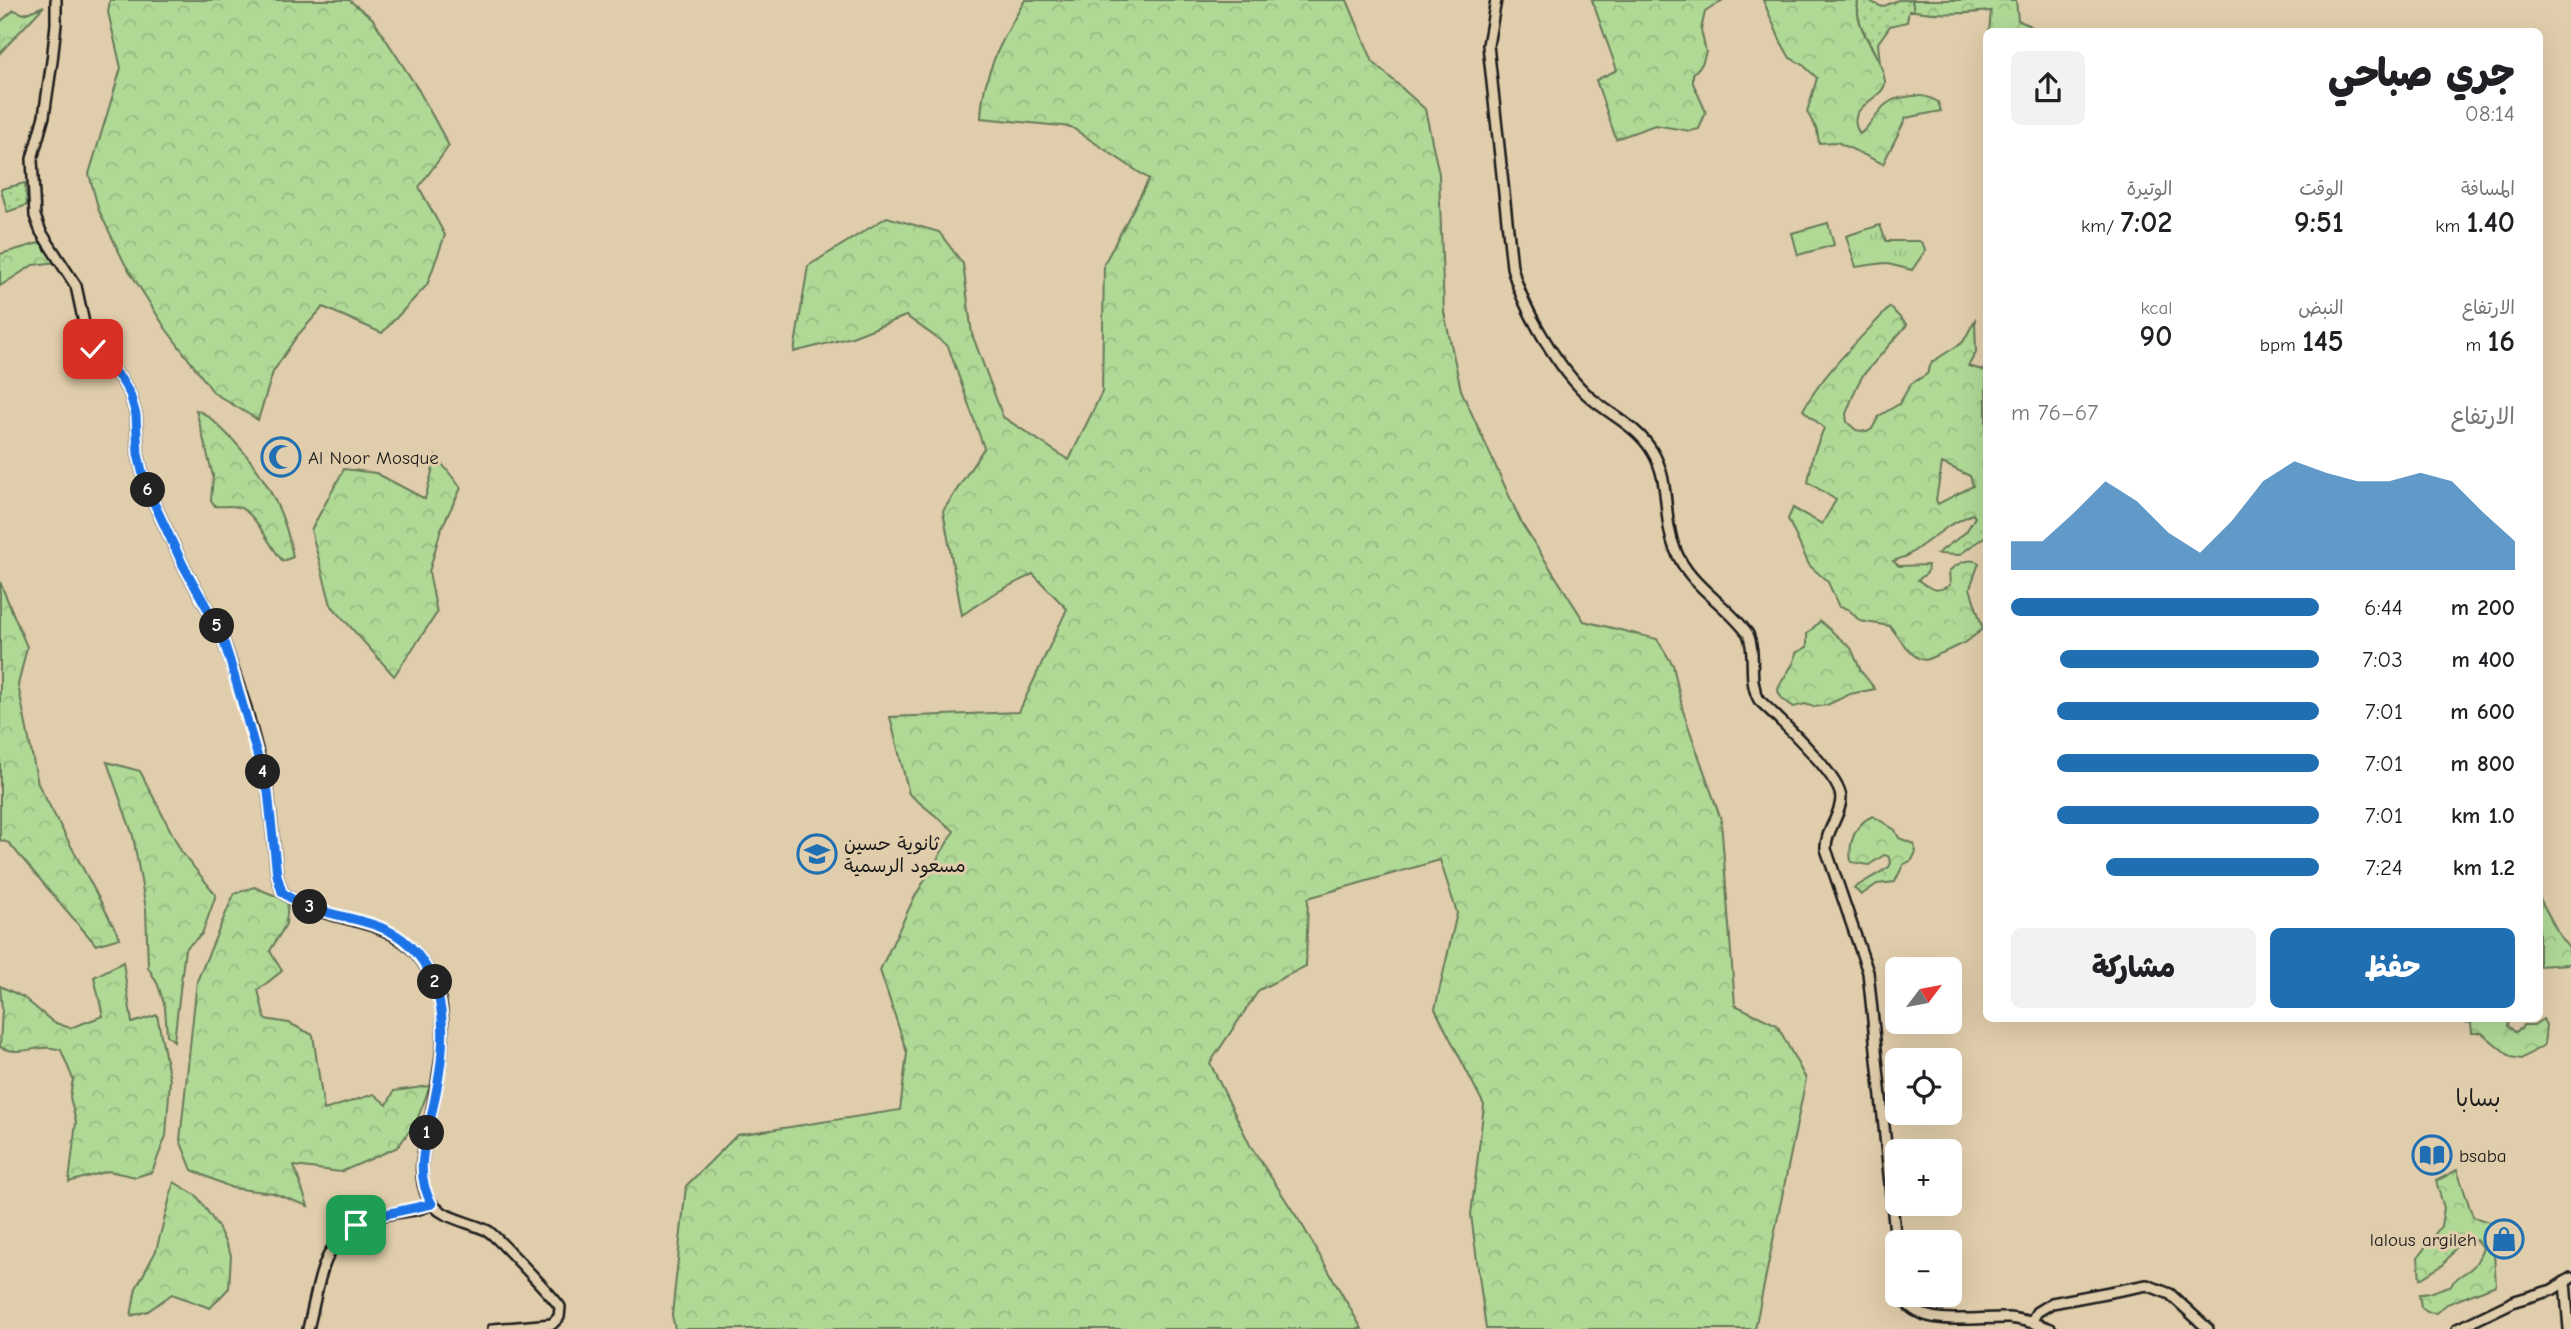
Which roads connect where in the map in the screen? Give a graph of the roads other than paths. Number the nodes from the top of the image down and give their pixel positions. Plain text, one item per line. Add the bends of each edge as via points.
1 (56, 0) edge
2 (1496, 0) edge
3 (432, 1204) junction
4 (1895, 1230) edge
5 (2568, 1280) edge
6 (2552, 1290) junction
7 (2565, 1302) junction
8 (1908, 1307) edge
9 (2031, 1322) junction
10 (308, 1329) edge
11 (493, 1329) edge
12 (2051, 1329) edge
13 (2208, 1329) edge
14 (2457, 1329) edge
15 (2569, 1329) edge

1 - 3 street via 44,116 32,159 35,216 76,286 89,342 130,394 145,484 221,633 268,792 282,892 314,909 398,936 419,957 438,991 442,1048 421,1166 424,1189
2 - 4 street via 1488,45 1512,267 1521,296 1579,387 1636,431 1653,452 1665,485 1671,536 1683,567 1748,634 1752,684 1759,699 1840,789 1826,849 1868,972
3 - 10 street via 363,1221 340,1237 322,1270
3 - 11 street via 491,1233 561,1307 552,1324
5 - 6 street
5 - 7 street
6 - 7 street
6 - 14 street via 2515,1301
7 - 15 street
8 - 9 street via 1926,1324 1954,1327 2005,1318
9 - 12 street
9 - 13 street via 2052,1303 2147,1285 2170,1294

